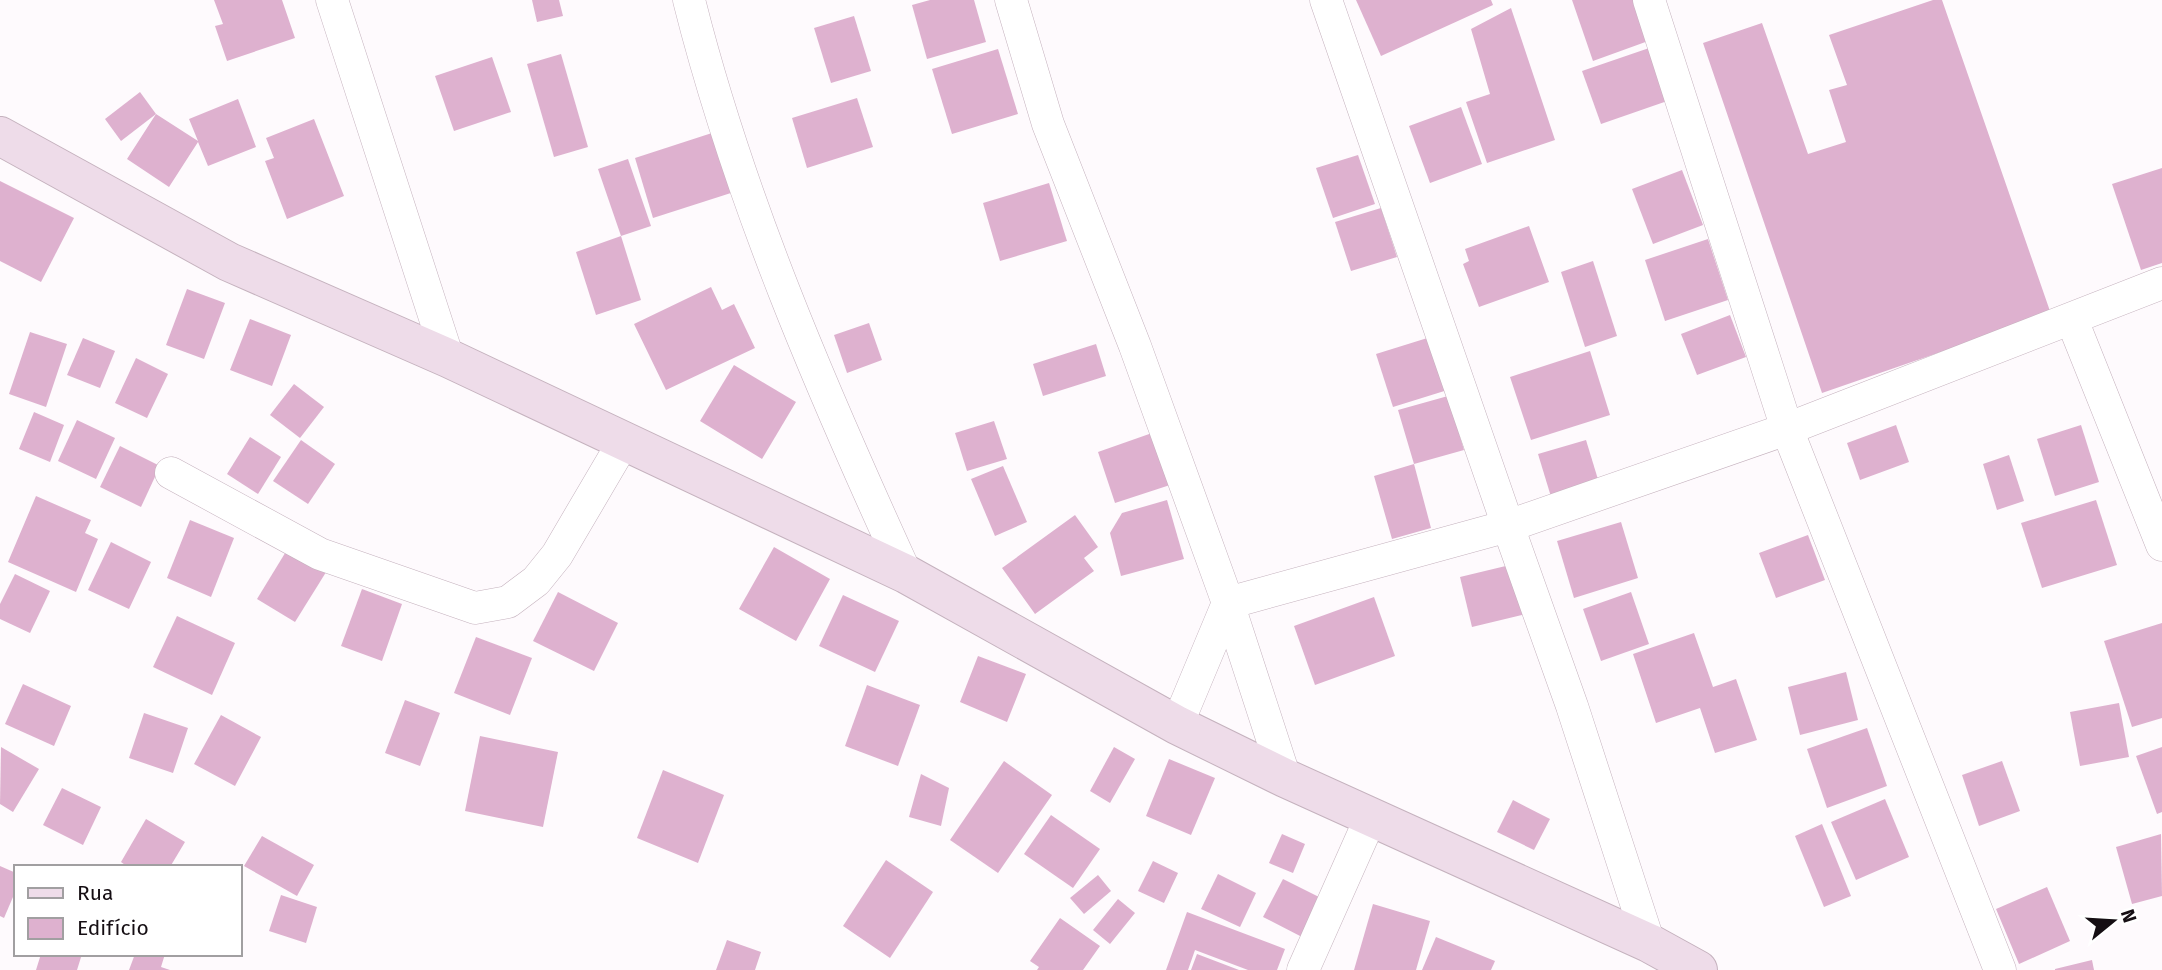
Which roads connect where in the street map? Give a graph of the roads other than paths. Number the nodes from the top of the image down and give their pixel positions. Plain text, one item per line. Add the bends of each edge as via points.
1 (332, 0) edge
2 (689, 0) edge
3 (1011, 0) edge
4 (1326, 0) edge
5 (1649, 0) edge
6 (0, 129) edge
7 (0, 136) edge
8 (2162, 283) edge
9 (2072, 320) junction
10 (448, 358) junction
11 (1787, 429) junction
12 (624, 441) junction
13 (171, 473) dead end
14 (1507, 526) junction
15 (2162, 545) edge
16 (906, 574) junction
17 (1228, 603) junction
18 (1177, 725) junction
19 (1285, 778) junction
20 (1371, 817) junction
21 (1649, 943) junction
22 (1303, 970) edge
23 (1698, 970) edge
24 (2000, 970) edge

1 - 10 street
2 - 16 street via 706,66 782,289
3 - 17 street via 1048,124
4 - 14 street
5 - 11 street
6 - 7 street
7 - 10 street via 229,262
8 - 9 street
9 - 11 street
9 - 15 street
10 - 12 street
11 - 14 street
11 - 24 street
12 - 13 street via 557,555 536,581 508,602 475,608 320,555
12 - 16 street
14 - 17 street
14 - 21 street via 1572,706
16 - 18 street
17 - 18 street
17 - 19 street
18 - 19 street
19 - 20 street
20 - 21 street
20 - 22 street
21 - 23 street

